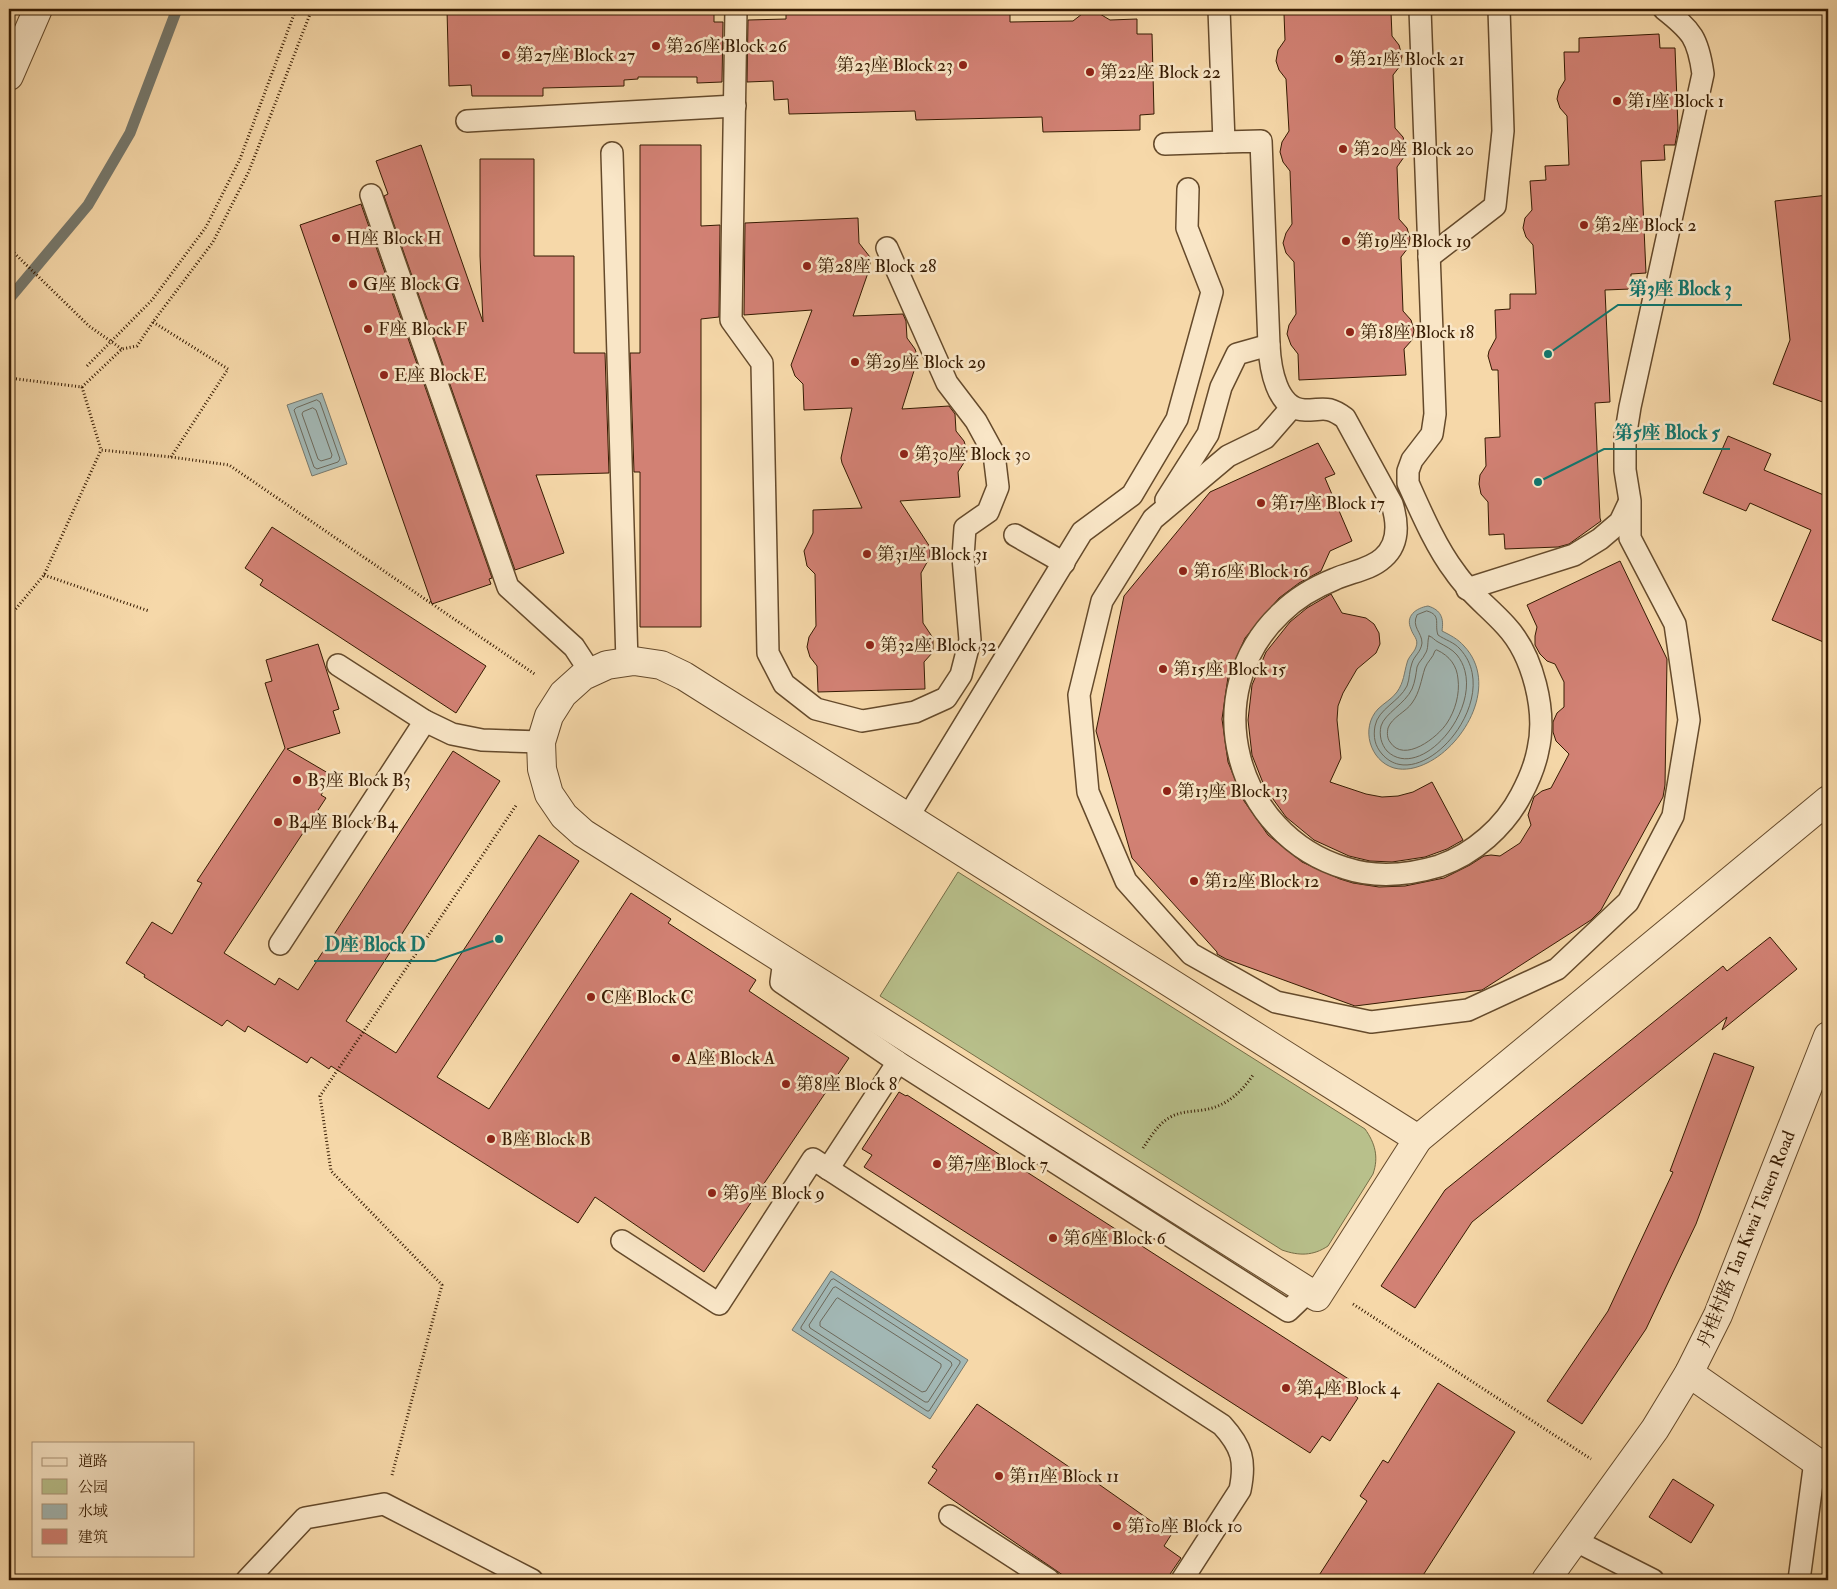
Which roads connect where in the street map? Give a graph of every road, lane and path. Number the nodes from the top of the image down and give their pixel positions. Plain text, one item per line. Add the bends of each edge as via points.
1 (38, 9) edge
2 (296, 9) edge
3 (312, 9) edge
4 (736, 9) edge
5 (1219, 9) edge
6 (1420, 9) edge
7 (1499, 9) edge
8 (1664, 9) edge
9 (9, 76) edge
10 (735, 106) junction
11 (467, 121) dead end
12 (1224, 142) junction
13 (1165, 144) dead end
14 (612, 153) dead end
15 (1188, 189) dead end
16 (371, 195) dead end
17 (9, 248) edge
18 (887, 248) dead end
19 (1430, 257) junction
20 (153, 322) junction
21 (111, 342) junction
22 (1269, 345) junction
23 (122, 349) junction
24 (87, 366) dead end
25 (9, 378) edge
26 (82, 387) junction
27 (1292, 407) junction
28 (102, 450) junction
29 (171, 457) junction
30 (1630, 501) junction
31 (1154, 519) junction
32 (1015, 535) dead end
33 (1064, 563) junction
34 (44, 575) junction
35 (1467, 589) junction
36 (149, 611) dead end
37 (9, 617) edge
38 (627, 662) junction
39 (338, 665) dead end
40 (591, 672) junction
41 (563, 694) junction
42 (425, 721) junction
43 (541, 742) junction
44 (546, 785) junction
45 (1827, 803) edge
46 (908, 817) junction
47 (280, 944) dead end
48 (784, 960) junction
49 (1828, 1036) edge
50 (1270, 1046) junction
51 (898, 1062) junction
52 (1418, 1139) junction
53 (828, 1169) junction
54 (1125, 1176) junction
55 (622, 1241) dead end
56 (1316, 1288) junction
57 (1689, 1373) junction
58 (1822, 1465) edge
59 (1619, 1478) junction
60 (384, 1504) junction
61 (950, 1516) dead end
62 (1574, 1540) junction
63 (247, 1580) edge
64 (532, 1580) edge
65 (1049, 1580) edge
66 (1182, 1580) edge
67 (1546, 1580) edge
68 (1654, 1580) edge
69 (1800, 1580) edge

1 - 9 street
2 - 21 path via 240,159 206,227 152,300
3 - 20 path via 249,172 213,242
4 - 10 lane
5 - 12 lane
6 - 19 lane
7 - 19 lane via 1503,131 1495,206
8 - 30 lane via 1690,33 1700,52 1702,74 1630,406 1625,470
10 - 11 lane
10 - 18 lane via 731,320 762,363 768,653 784,684 816,709 862,721 914,712 946,698 961,675 970,640 963,557 965,528 988,512 998,487 994,454 976,421 948,383
12 - 13 lane
12 - 22 lane via 1261,141
14 - 38 lane
15 - 33 lane via 1187,228 1212,292 1177,419 1132,495 1082,532
16 - 40 lane via 508,587 574,647
17 - 21 path via 89,326
19 - 35 lane via 1435,425 1412,460 1408,483 1441,550
20 - 23 path via 137,346
20 - 29 path via 228,368
21 - 23 path
21 - 24 path
22 - 27 lane via 1275,382 1283,400
22 - 31 lane via 1237,354 1220,387 1208,434
23 - 26 path
25 - 26 path
26 - 28 path
27 - 31 lane via 1265,438 1228,456
27 - 35 lane via 1304,410 1326,408 1345,418 1396,518 1392,546 1384,557 1372,566 1306,593 1280,613 1249,658 1237,696 1234,729 1239,760 1250,790 1273,822 1316,857 1346,869 1378,874 1410,873 1441,865 1470,851 1495,831 1515,806 1530,778 1539,748 1541,716 1536,684 1525,654 1508,628
28 - 29 path
28 - 34 path
29 - 41 path via 229,465
30 - 31 lane via 1630,538 1675,624 1689,720 1673,816 1628,902 1557,969 1468,1010 1371,1022 1267,998 1191,954 1126,881 1088,792 1079,695 1102,601
30 - 35 lane via 1620,522 1574,555
32 - 33 lane
33 - 46 lane
34 - 36 path
34 - 37 path
38 - 40 street
38 - 46 street via 661,665 684,676
39 - 42 lane
40 - 41 street
41 - 43 street via 549,716
42 - 43 lane via 452,734 482,740
42 - 47 lane
43 - 44 street
44 - 48 street via 564,816 583,833
44 - 60 path via 522,798 320,1096 331,1171 442,1285
45 - 52 street
46 - 50 street
48 - 51 lane via 781,982
48 - 54 street
49 - 57 street, 丹桂村路 Tan Kwai Tsuen Road via 1718,1315
50 - 52 street
50 - 54 path via 1246,1085 1234,1097 1219,1106 1185,1111 1168,1118
51 - 53 lane
51 - 56 lane via 1288,1311
52 - 56 street
53 - 55 lane via 813,1159 719,1304
53 - 66 lane via 1222,1425 1234,1438 1242,1454 1240,1490
54 - 56 street
56 - 59 path
57 - 58 street
57 - 59 street, 丹桂村路 Tan Kwai Tsuen Road via 1655,1429
58 - 69 lane
59 - 62 street, 丹桂村路 Tan Kwai Tsuen Road
60 - 63 lane via 305,1518
60 - 64 lane
61 - 65 lane
62 - 67 street, 丹桂村路 Tan Kwai Tsuen Road
62 - 68 lane

